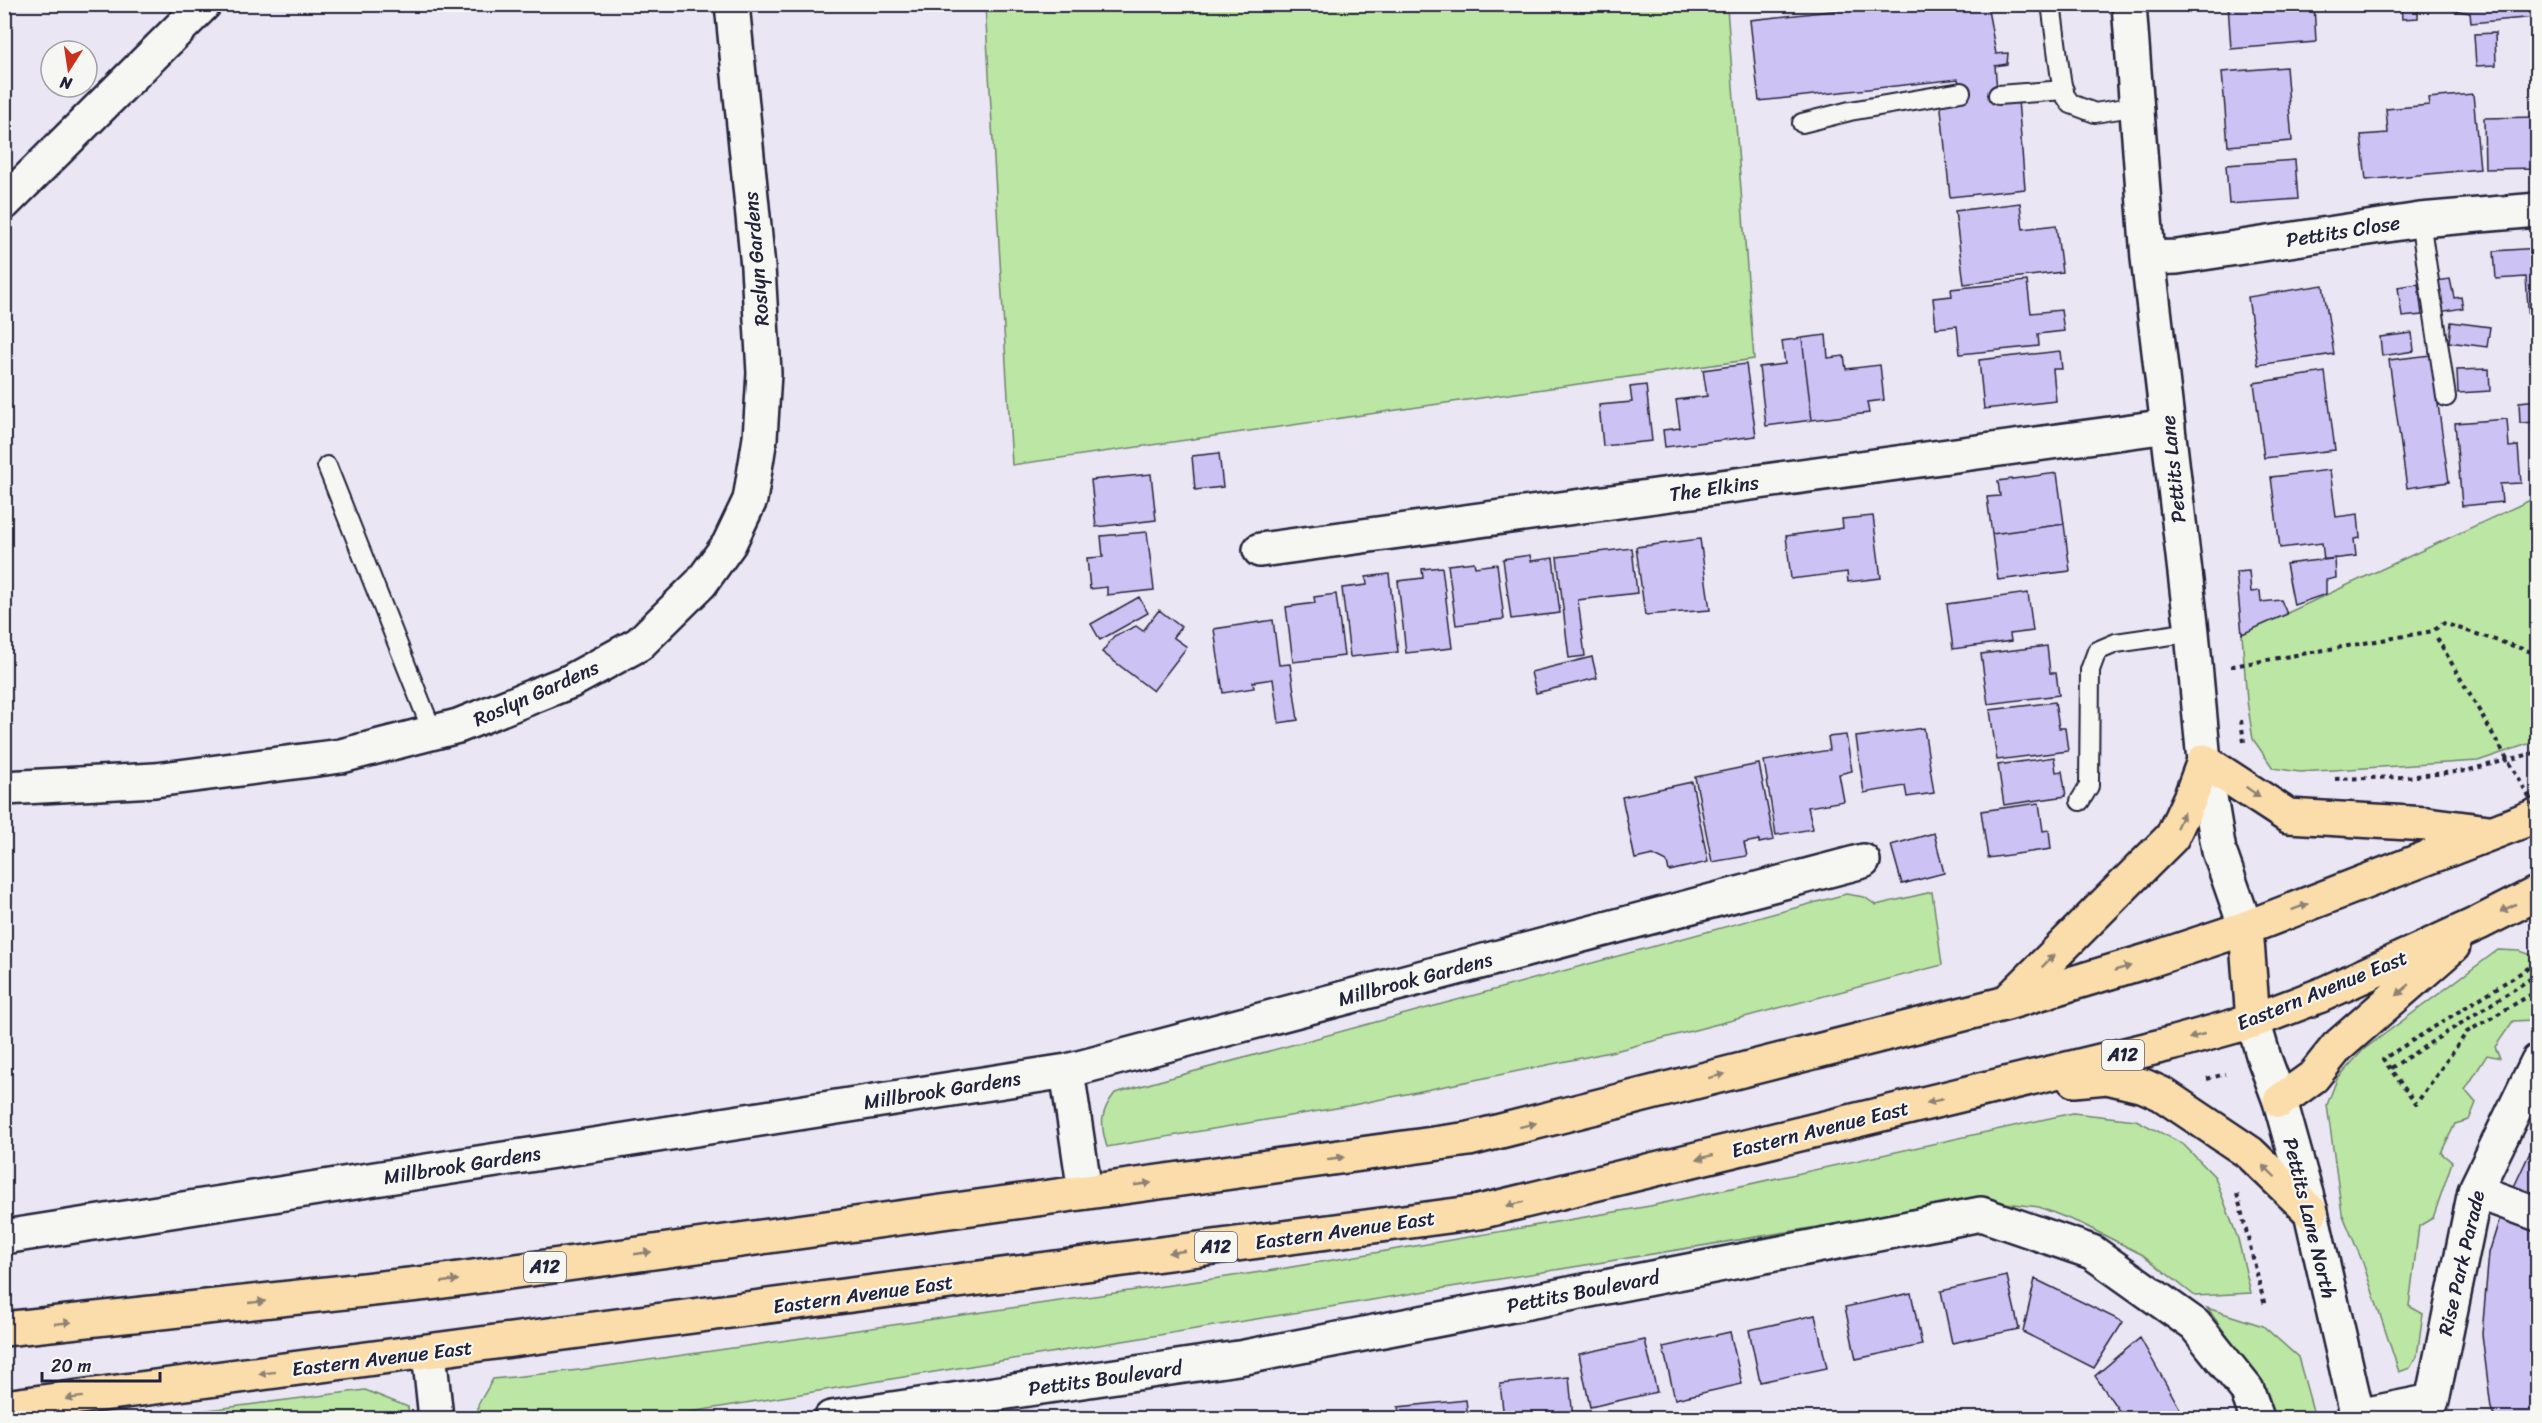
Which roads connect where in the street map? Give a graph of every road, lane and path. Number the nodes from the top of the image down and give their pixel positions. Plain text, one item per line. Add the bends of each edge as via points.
1 (204, 4) edge
2 (732, 4) edge
3 (2128, 4) edge
4 (2052, 11) dead end
5 (2064, 90) junction
6 (1961, 92) dead end
7 (1998, 95) dead end
8 (2137, 106) junction
9 (1802, 123) dead end
10 (4, 202) edge
11 (2538, 210) edge
12 (2420, 220) junction
13 (2148, 258) junction
14 (2446, 398) dead end
15 (2168, 426) junction
16 (327, 466) dead end
17 (1260, 550) dead end
18 (2433, 631) junction
19 (2192, 632) junction
20 (2538, 654) edge
21 (2235, 677) dead end
22 (2239, 710) dead end
23 (433, 733) junction
24 (2244, 743) dead end
25 (2538, 752) edge
26 (2204, 761) junction
27 (2334, 779) dead end
28 (4, 788) edge
29 (2080, 801) dead end
30 (2538, 813) edge
31 (2493, 833) junction
32 (1863, 861) dead end
33 (2538, 893) edge
34 (2479, 923) junction
35 (2246, 928) junction
36 (2538, 962) edge
37 (2538, 974) edge
38 (2532, 994) dead end
39 (2007, 1003) junction
40 (2253, 1021) junction
41 (2538, 1061) edge
42 (2391, 1068) junction
43 (1067, 1071) junction
44 (1992, 1088) junction
45 (2280, 1101) junction
46 (2234, 1188) dead end
47 (2475, 1191) junction
48 (1085, 1192) junction
49 (2311, 1212) junction
50 (2538, 1214) edge
51 (4, 1237) edge
52 (2265, 1306) dead end
53 (4, 1329) edge
54 (429, 1352) junction
55 (4, 1407) edge
56 (2358, 1417) edge
57 (436, 1419) edge
58 (831, 1419) edge
59 (2257, 1419) edge

1 - 10 street
2 - 23 street, Roslyn Gardens via 758,267 764,373 760,438 750,500 729,544 701,583 639,644 572,681
3 - 8 street, Pettits Lane
4 - 5 lane
5 - 7 lane
5 - 8 lane via 2071,104 2096,113
6 - 9 lane
8 - 13 street, Pettits Lane
11 - 12 street, Pettits Close
12 - 13 street, Pettits Close via 2177,257
12 - 14 lane
13 - 15 street, Pettits Lane
15 - 17 street, The Elkins
15 - 19 street, Pettits Lane
16 - 23 lane
18 - 20 path via 2443,623
18 - 21 path via 2233,666
18 - 30 path, bridge
19 - 26 street, Pettits Lane
19 - 29 lane via 2116,643 2097,651 2090,670 2089,786
22 - 24 path
23 - 28 street, Roslyn Gardens via 341,756 155,780
25 - 27 path via 2465,771
26 -> 31 highway via 2288,816 2427,824
26 - 35 street, Pettits Lane via 2219,851
39 -> 26 highway via 2172,837
30 - 31 highway, A12
35 -> 31 highway, A12
32 - 43 street, Millbrook Gardens
33 -> 34 highway, Eastern Avenue East / A12
34 - 40 highway, Eastern Avenue East / A12
34 -> 45 highway via 2337,1047 2313,1077
39 -> 35 highway, A12
35 - 40 highway
36 - 42 path via 2382,1059
37 - 42 path
38 - 42 path via 2468,1032 2416,1104
48 -> 39 highway, A12 via 1470,1139
40 -> 44 highway, Eastern Avenue East / A12
40 - 45 street, Pettits Lane North
41 - 47 street, Rise Park Parade
43 - 48 street
43 - 51 street, Millbrook Gardens
49 -> 44 highway via 2250,1153 2144,1086 2108,1077
44 -> 54 highway, Eastern Avenue East / A12 via 1479,1212
45 - 49 street, Pettits Lane North
46 - 52 path
47 - 50 street
47 - 56 street, Rise Park Parade via 2432,1401
53 -> 48 highway, A12 via 437,1282
49 - 56 street, Pettits Lane North
54 -> 55 highway, Eastern Avenue East / A12
54 - 57 street
58 - 59 street, Pettits Boulevard via 1245,1357 1980,1214 2092,1252 2195,1325 2247,1390

